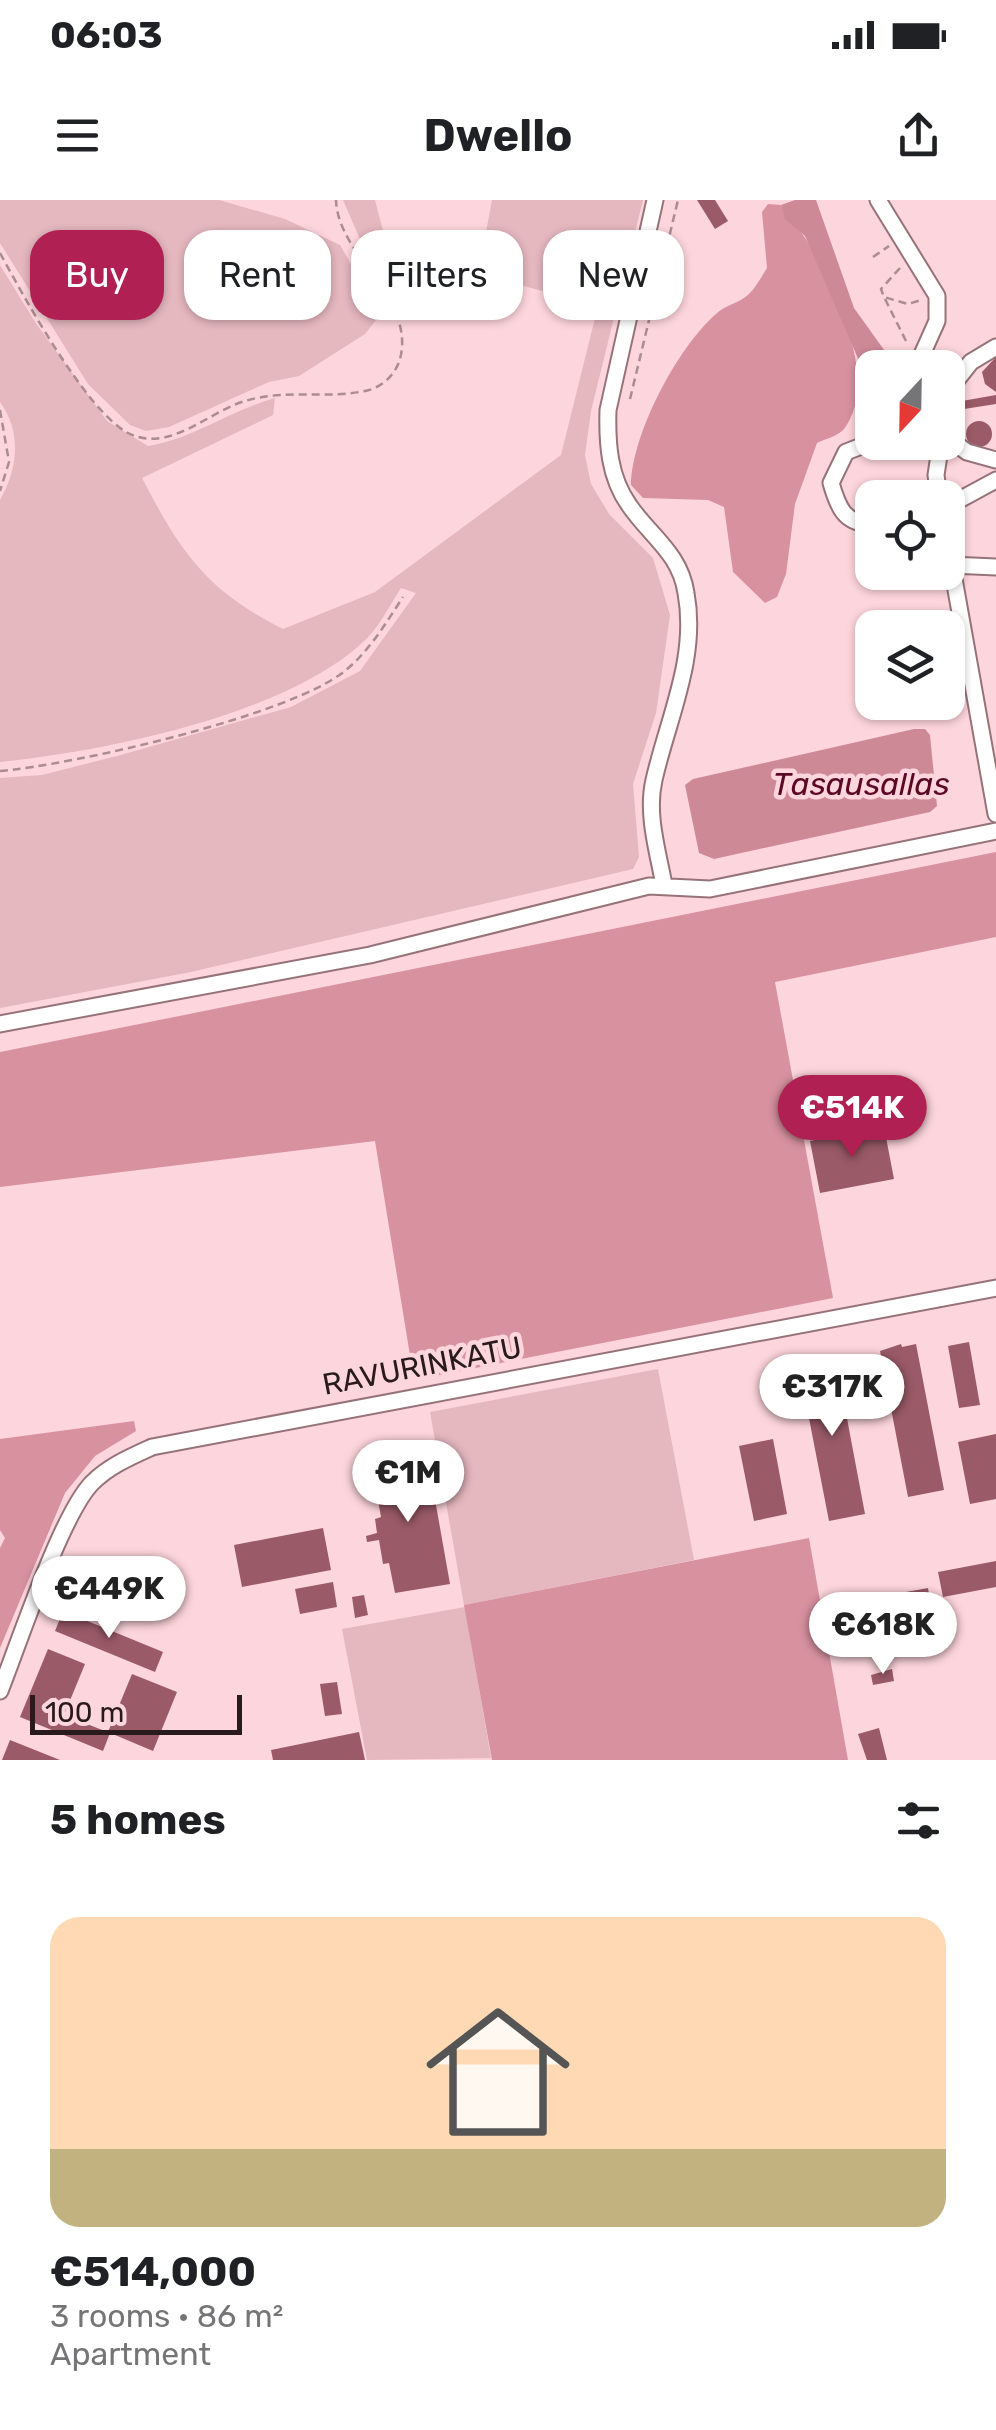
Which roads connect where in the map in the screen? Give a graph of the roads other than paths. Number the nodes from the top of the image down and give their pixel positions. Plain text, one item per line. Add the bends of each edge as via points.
1 (655, 200) edge
2 (878, 200) edge
3 (996, 347) edge
4 (924, 350) edge
5 (965, 370) edge
6 (855, 449) edge
7 (965, 451) edge
8 (996, 460) edge
9 (996, 480) edge
10 (965, 497) edge
11 (855, 521) edge
12 (965, 566) edge
13 (996, 567) edge
14 (956, 590) edge
15 (996, 814) edge
16 (996, 831) edge
17 (664, 886) junction
18 (0, 1024) edge
19 (996, 1288) edge
20 (0, 1690) edge

1 - 17 street via 607,433 616,482 670,551 687,596 680,696 651,802
2 - 4 street via 937,296 937,321
3 - 5 street
6 - 11 street via 846,452 831,484 838,509
7 - 8 street
9 - 10 street
12 - 13 street
14 - 15 street
16 - 17 street via 710,889
17 - 18 street via 370,955
19 - 20 street, RAVURINKATU via 152,1447 90,1485

